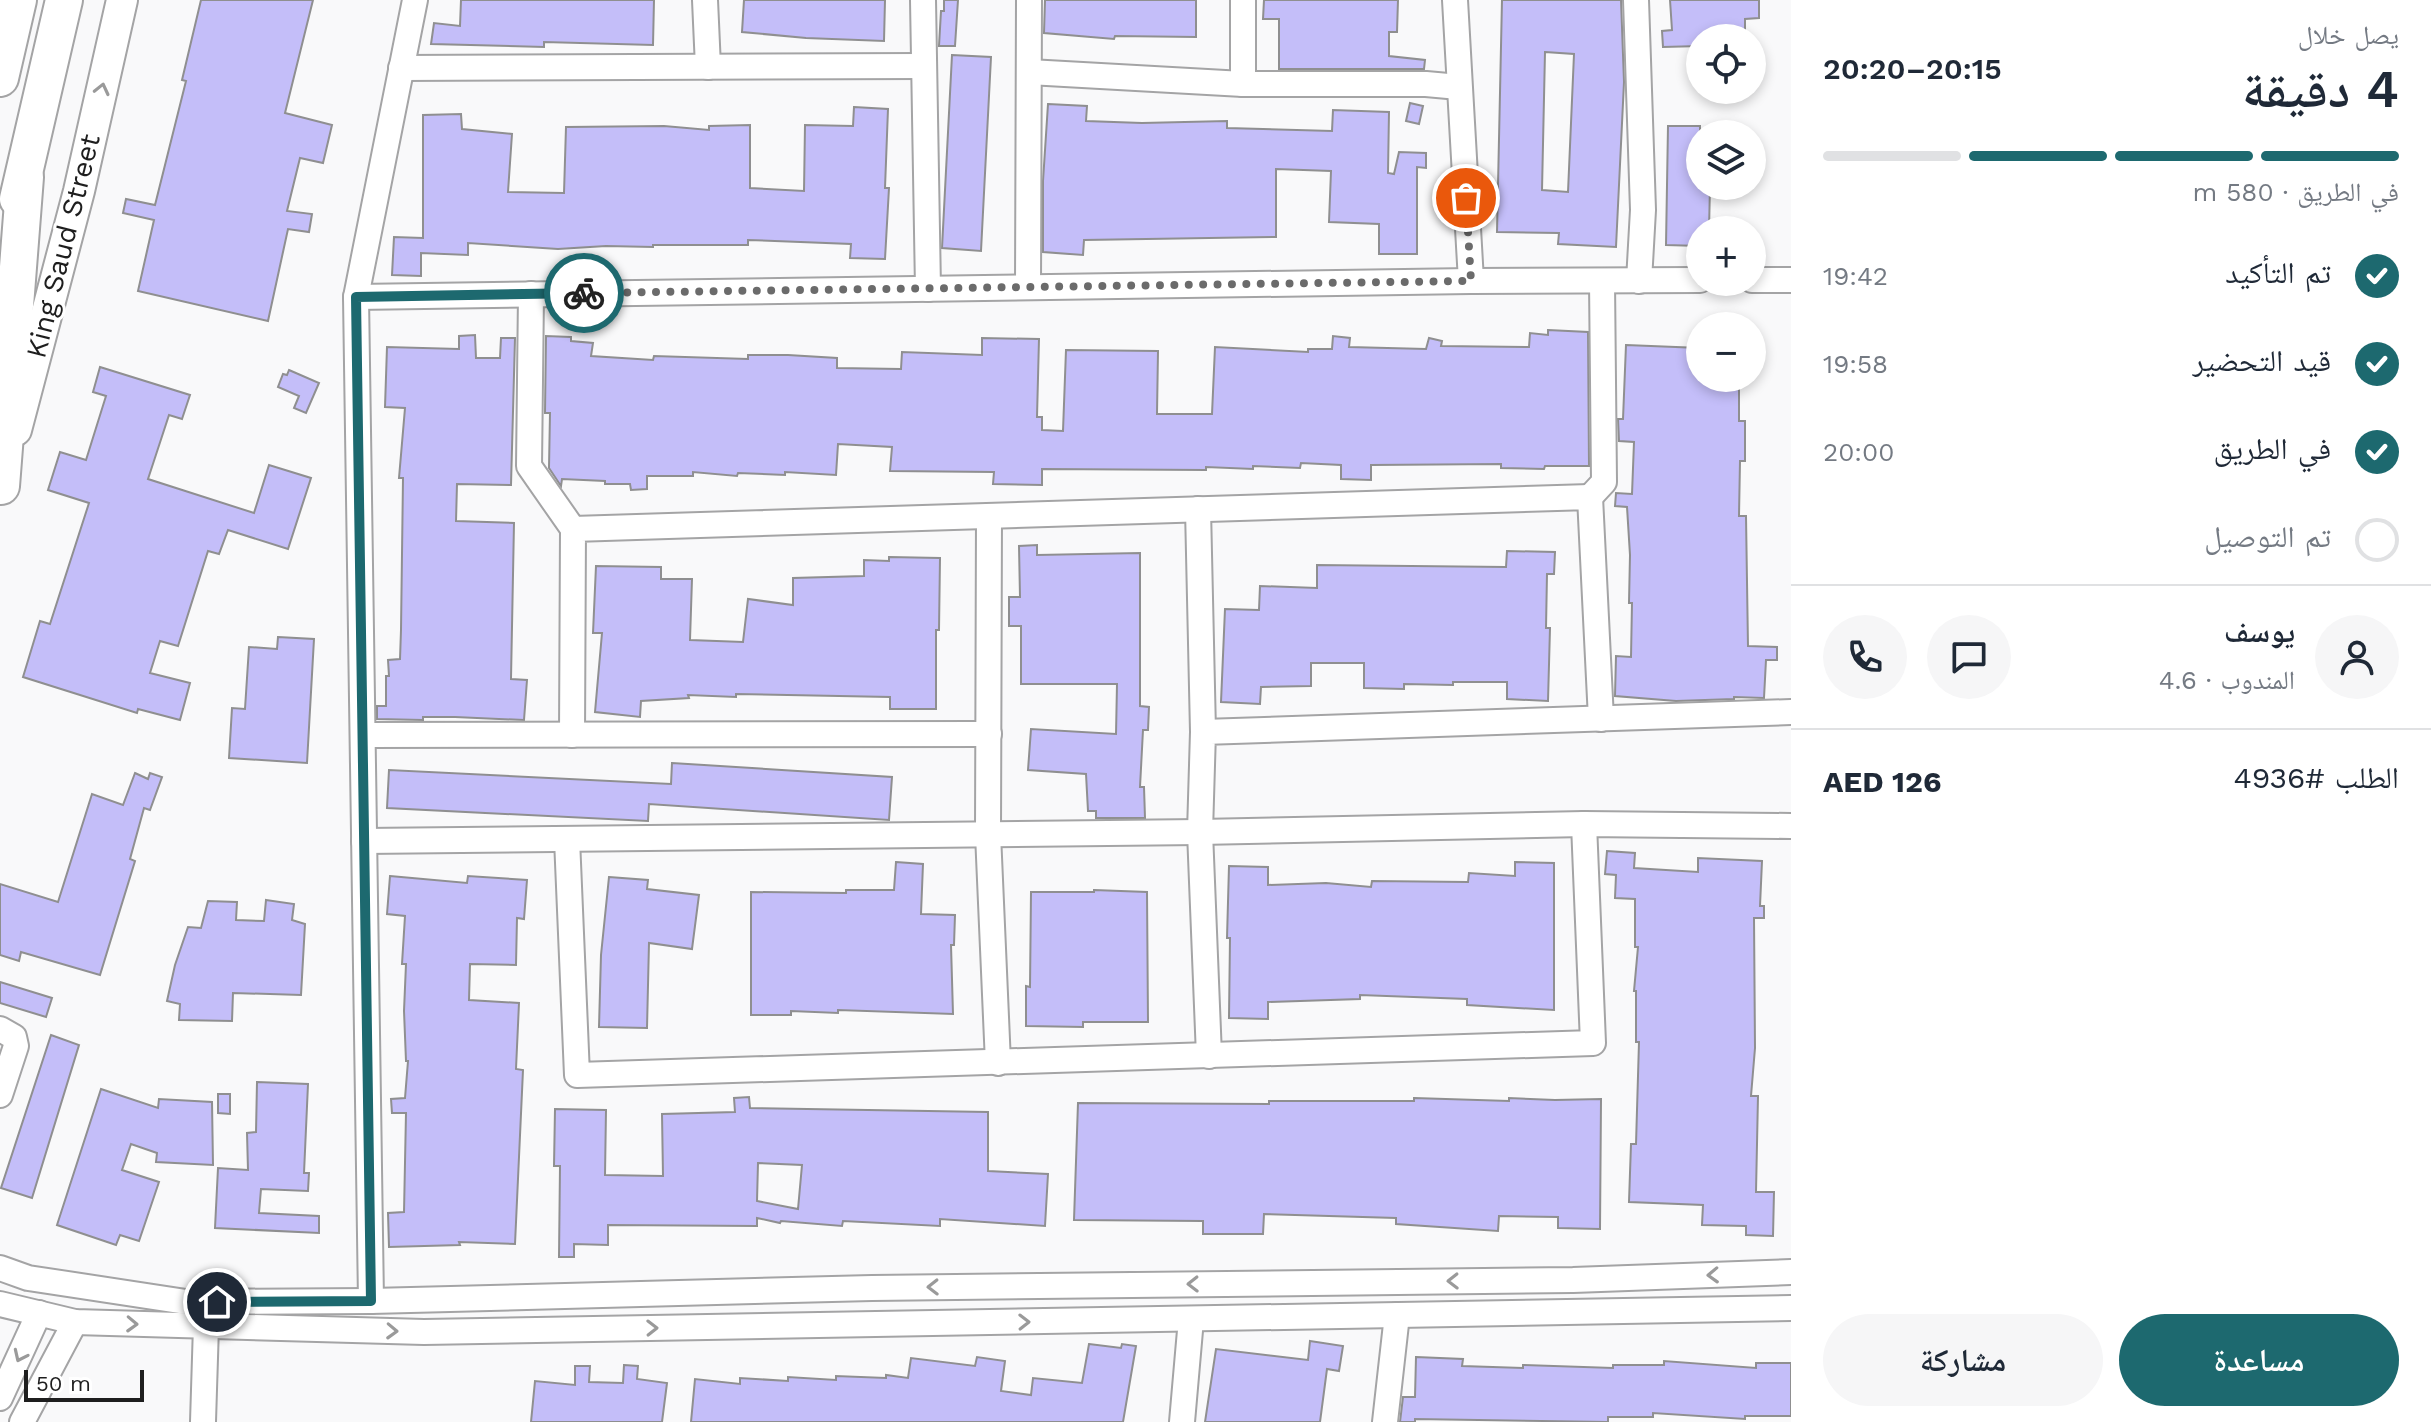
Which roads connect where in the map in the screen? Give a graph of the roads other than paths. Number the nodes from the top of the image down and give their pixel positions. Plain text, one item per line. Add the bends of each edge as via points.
1 (18, 0) edge
2 (64, 0) edge
3 (122, 0) edge
4 (415, 0) edge
5 (705, 0) edge
6 (923, 0) edge
7 (1029, 0) edge
8 (1243, 0) edge
9 (1455, 0) edge
10 (1636, 0) edge
11 (924, 66) junction
12 (708, 67) junction
13 (401, 68) junction
14 (1029, 72) junction
15 (0, 78) edge
16 (1243, 84) junction
17 (1459, 87) junction
18 (25, 177) junction
19 (0, 266) edge
20 (1686, 280) edge
21 (1766, 280) edge
22 (1791, 280) edge
23 (1471, 281) junction
24 (1602, 281) junction
25 (1639, 281) junction
26 (1028, 287) junction
27 (928, 289) junction
28 (531, 294) junction
29 (356, 297) junction
30 (0, 488) edge
31 (1590, 497) junction
32 (1198, 509) junction
33 (989, 516) junction
34 (573, 529) junction
35 (1791, 712) edge
36 (1601, 719) junction
37 (1203, 732) junction
38 (989, 734) junction
39 (363, 735) junction
40 (572, 735) junction
41 (1584, 824) junction
42 (1791, 826) edge
43 (1200, 832) junction
44 (988, 834) junction
45 (567, 839) junction
46 (364, 841) junction
47 (0, 1029) edge
48 (1209, 1056) junction
49 (998, 1063) junction
50 (0, 1095) edge
51 (0, 1268) edge
52 (1791, 1272) edge
53 (371, 1301) junction
54 (0, 1304) edge
55 (1791, 1308) edge
56 (39, 1313) junction
57 (1397, 1315) junction
58 (1191, 1319) junction
59 (75, 1322) junction
60 (206, 1326) junction
61 (0, 1398) edge
62 (22, 1422) edge
63 (203, 1422) edge
64 (1182, 1422) edge
65 (1385, 1422) edge

1 - 15 highway
2 - 18 highway
30 -> 3 main road, King Saud Street via 79,191
4 - 13 street
5 - 12 street
6 - 11 street
7 - 14 street
8 - 16 street
9 - 17 street
10 - 25 street via 1643,210
11 - 12 street
11 - 27 street
12 - 13 street
13 - 29 street
14 - 16 street
14 - 26 street
16 - 17 street
17 - 23 street
18 - 19 highway
18 - 30 highway
20 - 25 street
21 - 22 street
23 - 24 street
23 - 26 street
24 - 25 street
24 - 31 street via 1604,482
26 - 27 street
27 - 28 street
28 - 29 street
28 - 34 street via 529,466
29 - 39 street
31 - 32 street
31 - 36 street
32 - 33 street
32 - 37 street
33 - 34 street
33 - 38 street
34 - 40 street
35 - 36 street
36 - 37 street
37 - 43 street
38 - 40 street
38 - 44 street
39 - 40 street
39 - 46 street
41 - 42 street
41 - 43 street
41 - 48 street via 1593,1043
43 - 44 street
43 - 48 street
44 - 45 street
44 - 49 street
45 - 46 street
45 - 49 street via 577,1075
46 - 53 street
47 - 50 street via 14,1037 16,1046
48 - 49 street
51 - 53 street via 28,1278 186,1302
52 -> 53 street
54 - 56 street
55 - 57 street
56 - 59 street
56 -> 61 street
57 - 58 street
57 - 65 street
60 -> 58 street via 424,1332
58 - 64 street
59 -> 60 street
59 - 62 street
60 - 63 street

